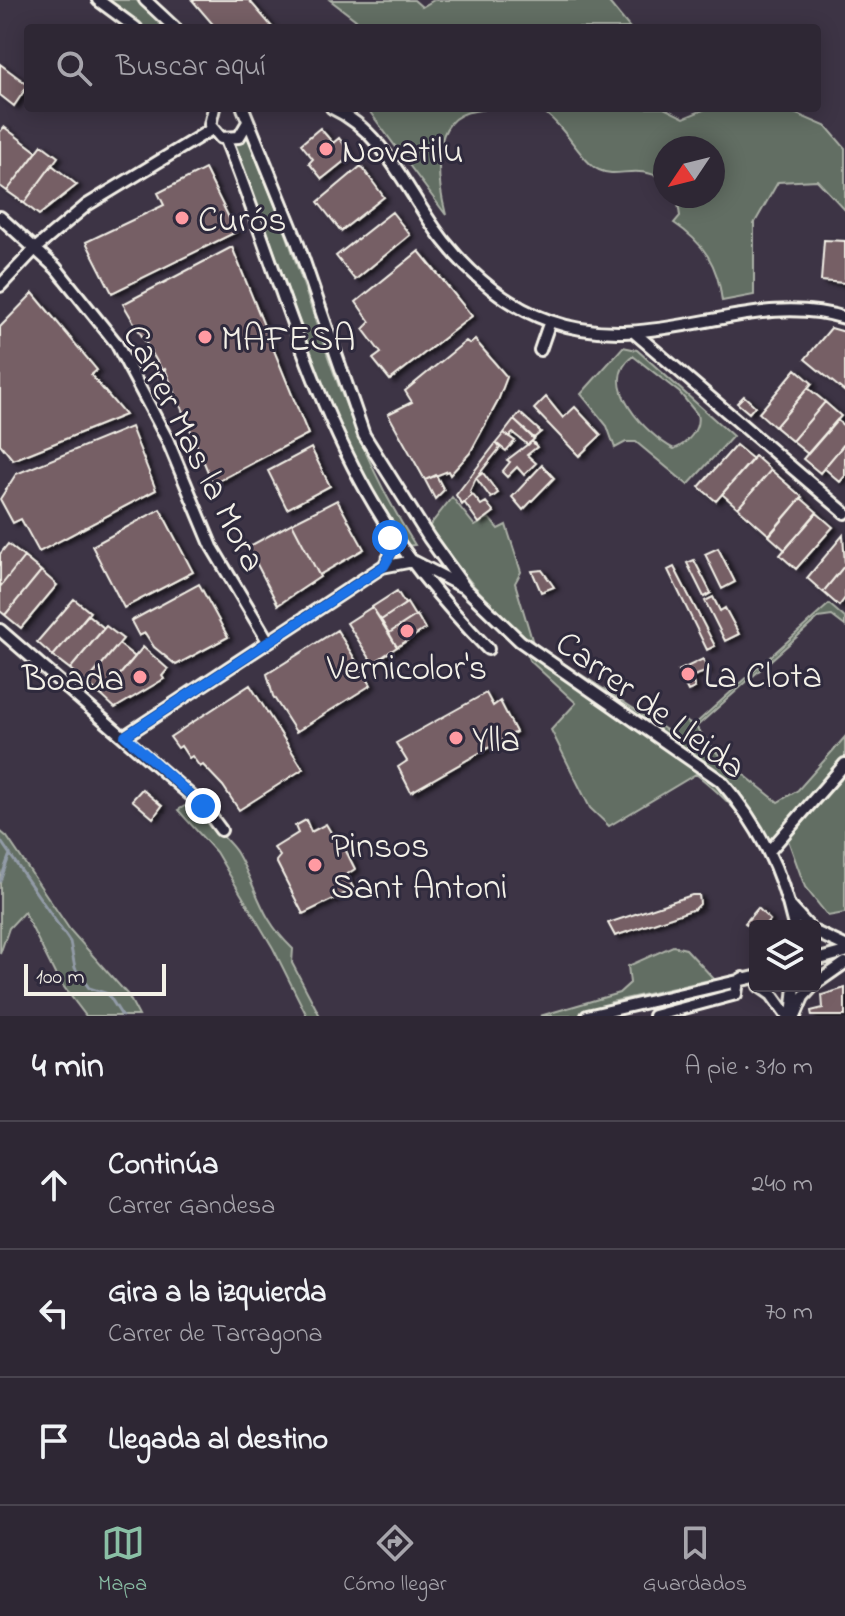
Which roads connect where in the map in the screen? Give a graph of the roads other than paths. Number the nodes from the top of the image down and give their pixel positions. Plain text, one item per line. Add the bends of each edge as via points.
1 (98, 0) edge
2 (145, 0) edge
3 (131, 24) edge
4 (171, 24) edge
5 (210, 112) edge
6 (248, 112) edge
7 (340, 112) edge
8 (212, 129) junction
9 (226, 140) junction
10 (0, 217) edge
11 (36, 248) junction
12 (0, 286) edge
13 (845, 318) edge
14 (550, 321) junction
15 (636, 334) junction
16 (540, 350) dead end
17 (845, 513) edge
18 (389, 530) junction
19 (413, 561) junction
20 (384, 566) junction
21 (465, 588) junction
22 (0, 630) edge
23 (268, 641) junction
24 (488, 649) dead end
25 (125, 736) junction
26 (845, 764) edge
27 (221, 830) dead end
28 (771, 849) junction
29 (789, 906) junction
30 (786, 920) edge
31 (792, 920) edge
32 (802, 920) edge
33 (821, 935) edge
34 (845, 949) edge
35 (821, 957) edge
36 (843, 966) edge
37 (749, 974) edge
38 (749, 978) edge
39 (821, 980) edge
40 (738, 981) junction
41 (749, 983) edge
42 (768, 992) edge
43 (794, 992) edge
44 (808, 992) edge
45 (587, 1016) edge
46 (654, 1016) edge
47 (791, 1016) edge

1 - 3 street
2 - 4 street
5 - 8 street
6 - 9 street via 241,136
6 - 21 street, Carrer de Lleida via 364,435
7 - 14 street via 355,119 386,154 443,240 478,279
8 - 9 street
8 - 11 street via 87,205
9 - 18 street, Carrer de Lleida via 321,394
10 - 11 street, Carrer Mas la Mora
11 - 12 street
11 - 23 street, Carrer Mas la Mora via 116,343 166,437 212,547
13 - 15 street via 792,308
14 - 15 street
14 - 16 street
15 - 17 street
18 - 19 street, Carrer de Lleida
18 - 20 street via 392,552
19 - 20 street
19 - 21 street, Carrer de Lleida
19 - 24 street, Carrer de Lleida via 445,605
20 - 23 street
21 - 28 street, Carrer de Lleida via 520,641 721,781
22 - 25 street
23 - 25 street
25 - 27 street via 203,806
26 - 28 street
28 - 29 street, Carrer de Lleida
29 - 30 street
29 - 31 street, Carrer de Lleida
29 - 32 street
33 - 34 street
34 - 35 street
36 - 39 street
37 - 40 street
38 - 40 street
40 - 41 street
40 - 45 street
40 - 46 street via 736,994
42 - 47 street
43 - 47 street
44 - 47 street

